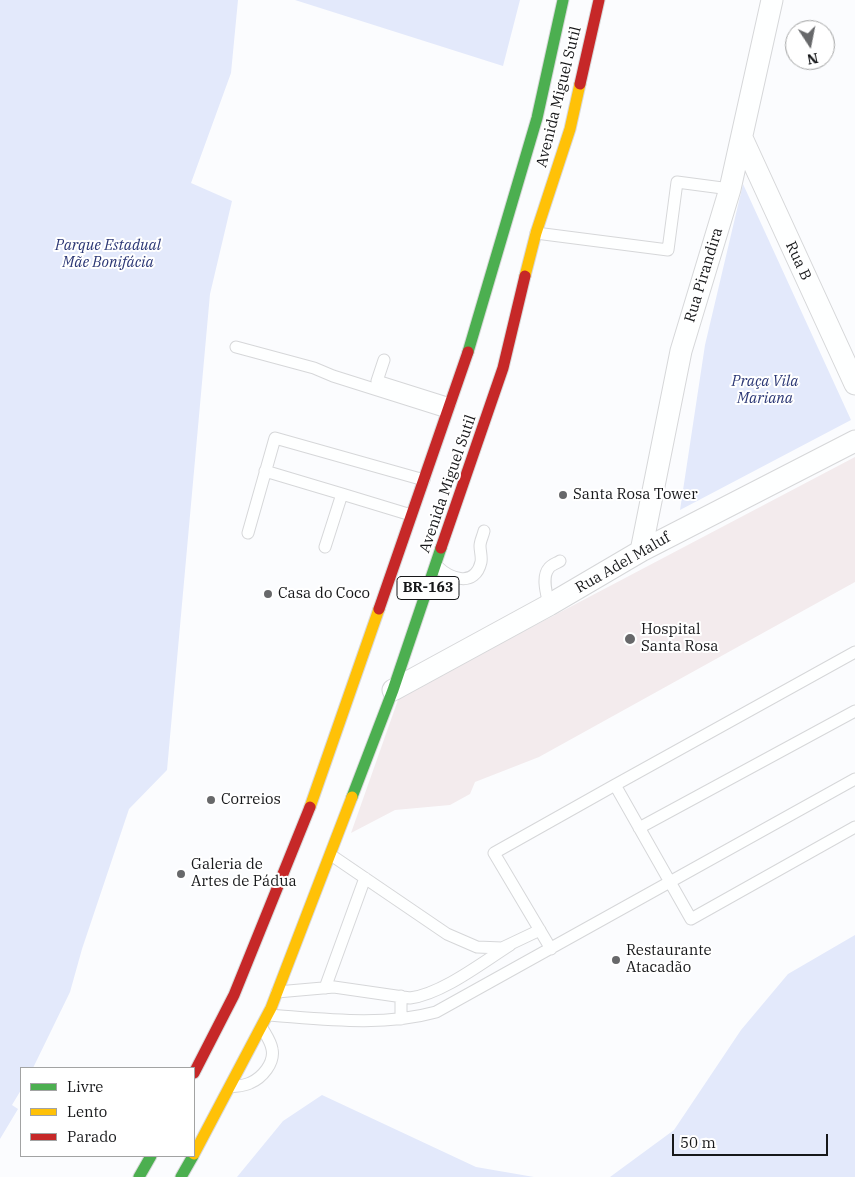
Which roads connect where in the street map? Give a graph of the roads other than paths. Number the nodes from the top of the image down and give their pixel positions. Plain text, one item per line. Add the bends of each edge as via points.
1 (563, 0) edge
2 (599, 0) edge
3 (772, 0) edge
4 (742, 138) junction
5 (730, 189) junction
6 (536, 233) junction
7 (236, 347) dead end
8 (384, 360) dead end
9 (855, 384) edge
10 (449, 408) junction
11 (855, 440) edge
12 (265, 472) junction
13 (424, 480) junction
14 (342, 494) junction
15 (412, 515) junction
16 (484, 531) dead end
17 (248, 532) dead end
18 (325, 547) dead end
19 (641, 551) junction
20 (560, 561) dead end
21 (436, 564) junction
22 (549, 605) junction
23 (855, 652) edge
24 (393, 690) junction
25 (855, 711) edge
26 (855, 779) edge
27 (615, 785) junction
28 (855, 827) edge
29 (639, 828) junction
30 (331, 855) junction
31 (365, 878) junction
32 (670, 882) junction
33 (540, 930) junction
34 (551, 949) junction
35 (489, 953) junction
36 (493, 981) junction
37 (325, 988) junction
38 (277, 992) junction
39 (401, 996) junction
40 (268, 1015) junction
41 (402, 1019) junction
42 (261, 1027) junction
43 (195, 1071) edge
44 (229, 1088) junction
45 (195, 1151) edge
46 (150, 1157) edge
47 (192, 1157) edge
48 (139, 1177) edge
49 (181, 1177) edge

1 - 10 highway, Avenida Miguel Sutil / BR-163 via 537,118
2 - 6 highway, Avenida Miguel Sutil / BR-163 via 570,130
3 - 4 street, Rua Pirandira
4 - 5 street, Rua Pirandira
4 - 9 street, Rua B
5 - 6 lane via 677,182 668,250
5 - 19 street, Rua Pirandira via 681,351
6 - 21 highway, Avenida Miguel Sutil / BR-163 via 503,368
7 - 10 lane
8 - 10 lane via 377,382
10 - 13 highway, Avenida Miguel Sutil / BR-163
11 - 19 street, Rua Adel Maluf
12 - 13 lane via 274,438
12 - 14 lane
12 - 17 lane
13 - 15 highway, Avenida Miguel Sutil / BR-163
14 - 15 lane
14 - 18 lane
15 - 43 highway, Avenida Miguel Sutil / BR-163 via 307,815 234,995
16 - 21 lane via 480,545 481,562 472,576 458,579
19 - 22 street, Rua Adel Maluf
20 - 22 lane via 549,568 546,575
21 - 24 highway, Avenida Miguel Sutil / BR-163
22 - 24 street, Rua Adel Maluf
23 - 27 lane
24 - 30 highway, Avenida Miguel Sutil / BR-163
25 - 29 lane
26 - 32 lane
27 - 29 lane
27 - 33 lane via 494,853
28 - 32 lane via 691,919
29 - 32 lane
30 - 31 lane
30 - 38 highway, Avenida Miguel Sutil / BR-163
31 - 35 lane via 447,934
31 - 37 lane
32 - 34 lane
33 - 34 lane
33 - 35 lane
34 - 36 lane
35 - 36 lane
35 - 39 lane via 430,993 410,998
36 - 41 lane via 436,1012
37 - 38 lane
37 - 39 lane
38 - 40 highway, Avenida Miguel Sutil / BR-163
39 - 41 lane
40 - 41 lane
40 - 42 highway, Avenida Miguel Sutil / BR-163
42 - 44 highway, Avenida Miguel Sutil / BR-163
42 - 44 lane via 272,1049 268,1067 255,1081
44 - 45 highway, Avenida Miguel Sutil / BR-163
46 - 48 highway
47 - 49 highway, Avenida Miguel Sutil / BR-163

